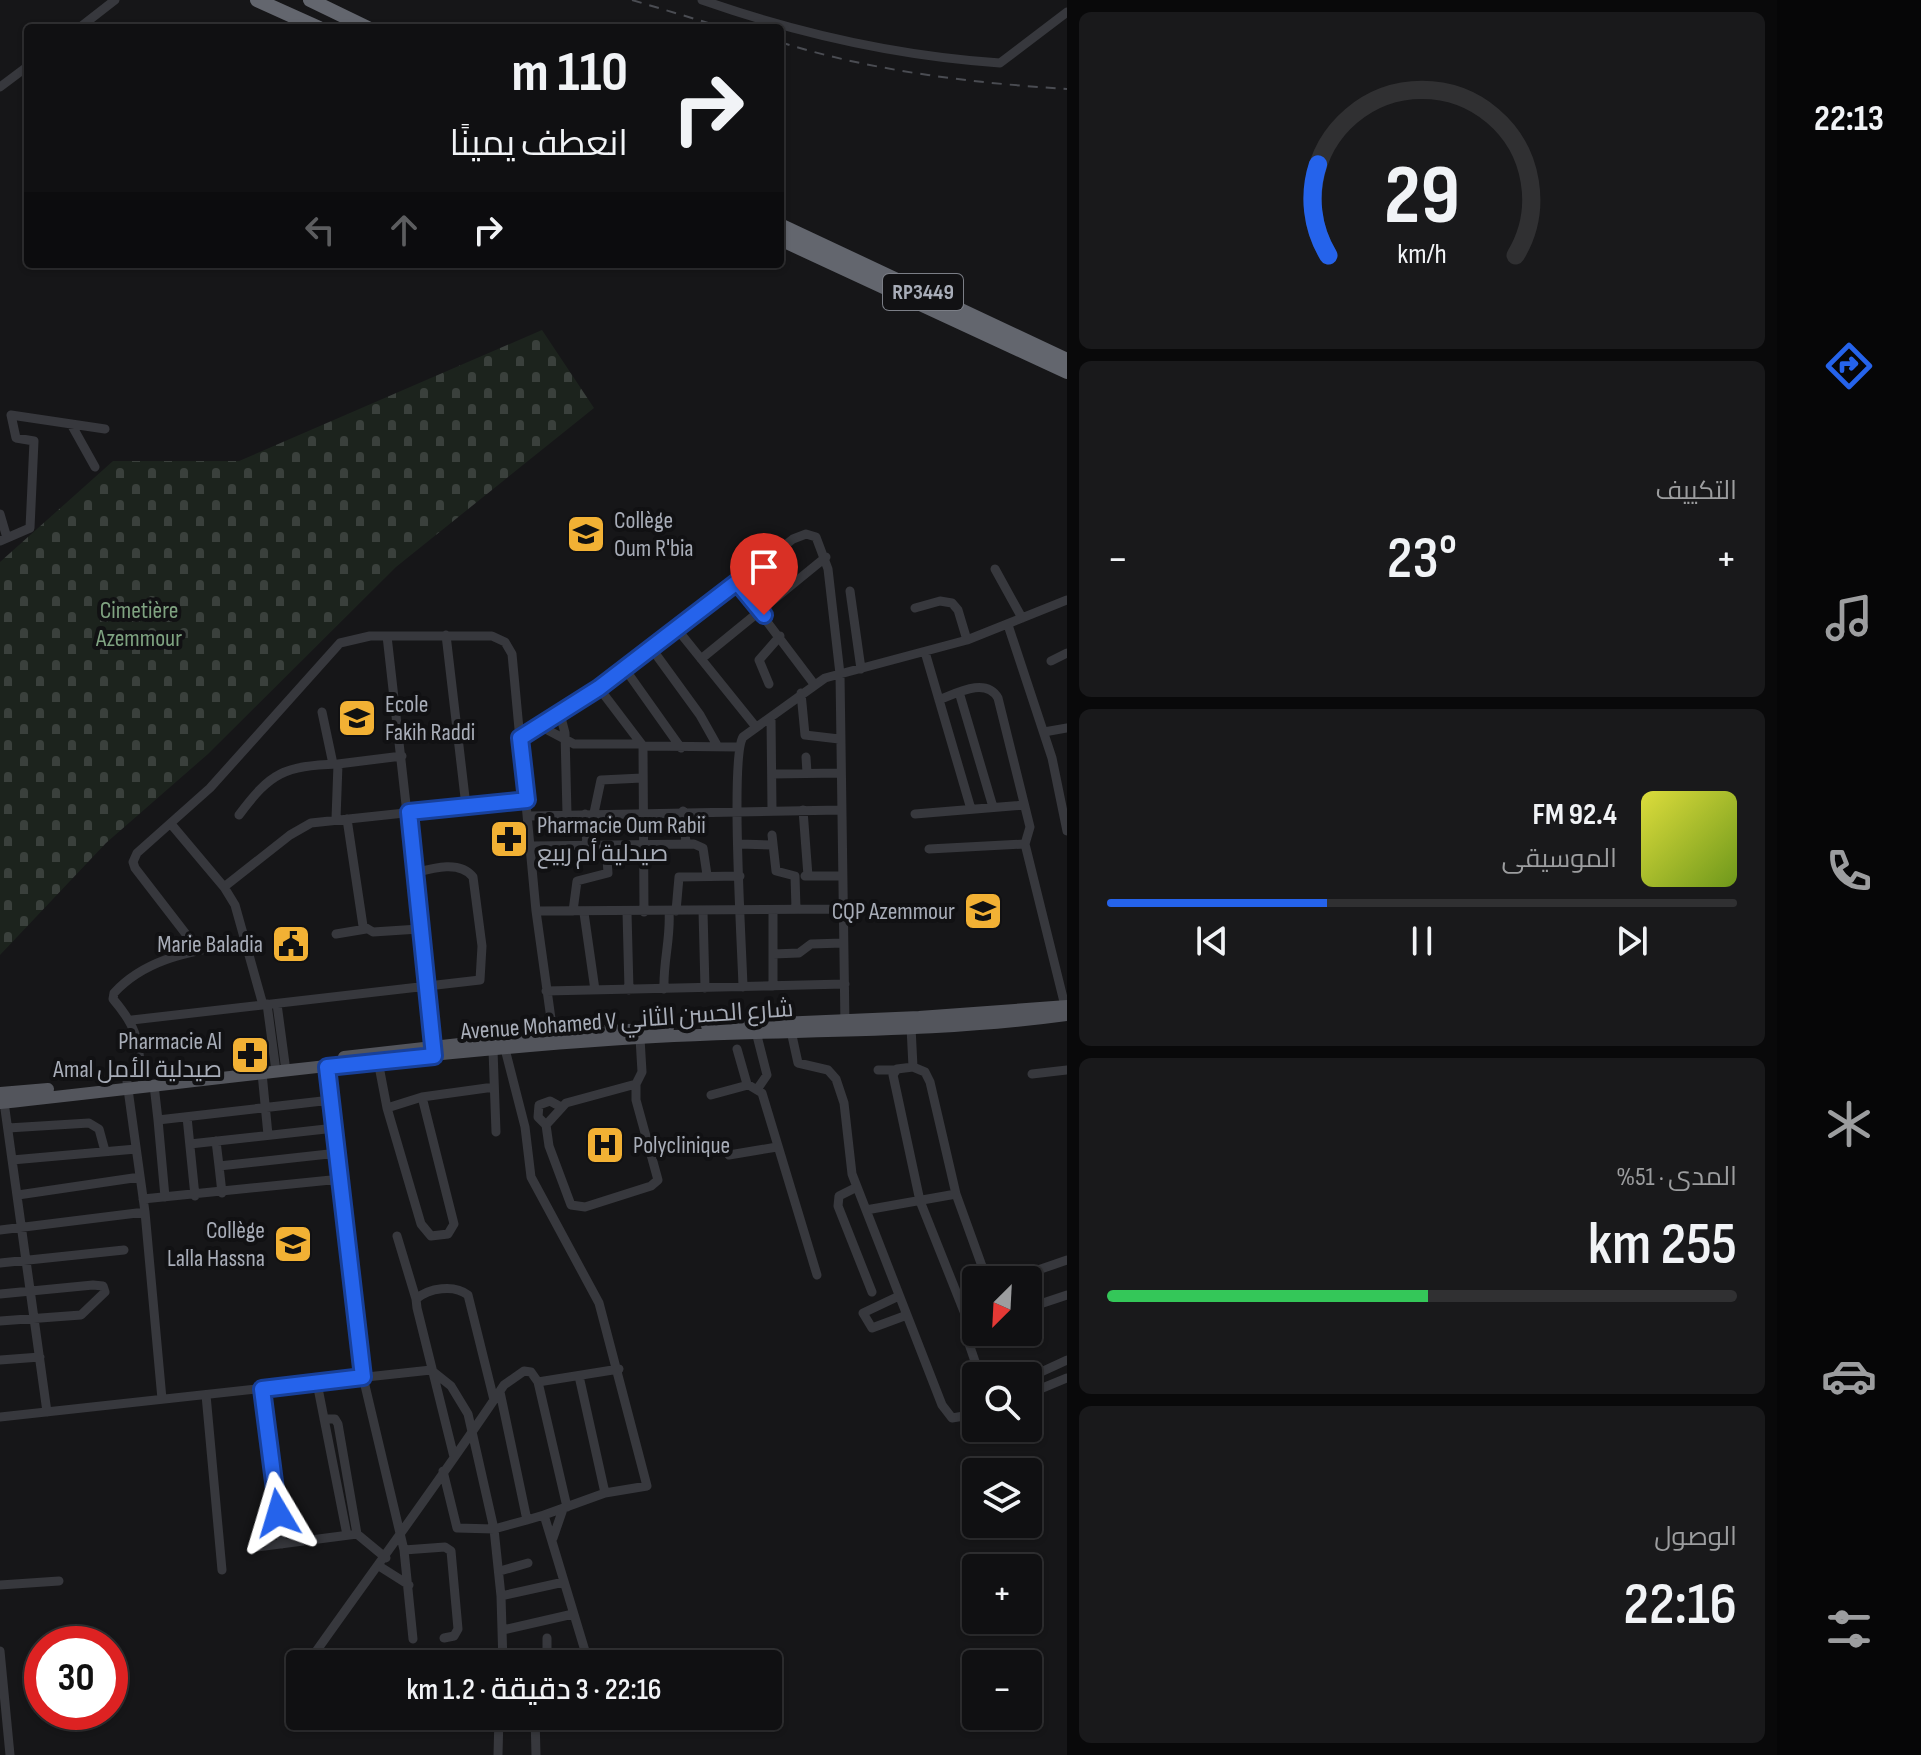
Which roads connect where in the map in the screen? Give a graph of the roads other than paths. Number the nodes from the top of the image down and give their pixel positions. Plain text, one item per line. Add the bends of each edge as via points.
1 (257, 0) edge
2 (310, 0) edge
3 (702, 0) edge
4 (115, 1) edge
5 (1067, 12) edge
6 (84, 24) edge
7 (310, 24) edge
8 (360, 24) edge
9 (784, 24) edge
10 (784, 24) edge
11 (24, 69) edge
12 (0, 87) edge
13 (784, 227) edge
14 (784, 241) edge
15 (1067, 360) edge
16 (1067, 372) edge
17 (71, 424) junction
18 (105, 429) dead end
19 (95, 467) dead end
20 (0, 514) edge
21 (3, 540) edge
22 (826, 557) junction
23 (995, 569) dead end
24 (737, 582) junction
25 (850, 591) dead end
26 (1067, 600) edge
27 (759, 608) junction
28 (915, 608) dead end
29 (1022, 618) junction
30 (1008, 625) junction
31 (677, 629) junction
32 (446, 635) junction
33 (387, 636) junction
34 (780, 636) junction
35 (967, 640) junction
36 (652, 649) junction
37 (925, 652) junction
38 (1067, 653) edge
39 (701, 659) junction
40 (1051, 661) dead end
41 (625, 669) junction
42 (861, 669) junction
43 (840, 674) junction
44 (769, 684) dead end
45 (814, 684) junction
46 (599, 688) junction
47 (959, 692) junction
48 (801, 693) junction
49 (939, 700) junction
50 (322, 712) dead end
51 (560, 714) junction
52 (771, 717) junction
53 (540, 726) junction
54 (756, 727) junction
55 (1067, 728) edge
56 (1044, 732) junction
57 (520, 738) junction
58 (839, 739) junction
59 (565, 741) junction
60 (641, 745) junction
61 (718, 747) junction
62 (739, 747) junction
63 (681, 748) junction
64 (402, 756) junction
65 (806, 757) dead end
66 (336, 764) junction
67 (807, 773) junction
68 (840, 773) junction
69 (772, 774) junction
70 (642, 778) junction
71 (527, 800) junction
72 (1024, 805) junction
73 (466, 806) junction
74 (993, 807) junction
75 (971, 809) junction
76 (772, 810) junction
77 (803, 810) junction
78 (840, 810) junction
79 (683, 811) junction
80 (738, 811) junction
81 (409, 812) junction
82 (641, 812) junction
83 (590, 813) junction
84 (567, 814) junction
85 (915, 814) dead end
86 (239, 815) dead end
87 (529, 816) junction
88 (341, 819) junction
89 (171, 824) junction
90 (1067, 831) edge
91 (686, 843) junction
92 (739, 844) junction
93 (1025, 844) junction
94 (531, 846) junction
95 (587, 846) junction
96 (606, 846) junction
97 (642, 846) junction
98 (929, 849) dead end
99 (415, 873) junction
100 (707, 875) junction
101 (740, 876) junction
102 (795, 876) junction
103 (808, 876) junction
104 (842, 876) junction
105 (224, 887) junction
106 (796, 909) junction
107 (843, 909) junction
108 (741, 910) junction
109 (773, 910) junction
110 (536, 911) junction
111 (573, 911) junction
112 (672, 911) junction
113 (703, 911) junction
114 (627, 912) junction
115 (644, 912) junction
116 (584, 913) junction
117 (366, 929) junction
118 (419, 929) junction
119 (336, 934) dead end
120 (247, 941) junction
121 (843, 943) junction
122 (199, 951) junction
123 (773, 954) junction
124 (845, 984) junction
125 (773, 986) junction
126 (743, 987) junction
127 (427, 988) junction
128 (705, 988) junction
129 (664, 989) junction
130 (595, 990) junction
131 (629, 990) junction
132 (546, 991) junction
133 (269, 1004) junction
134 (1066, 1009) edge
135 (132, 1020) junction
136 (846, 1024) junction
137 (911, 1027) junction
138 (791, 1031) junction
139 (756, 1032) junction
140 (643, 1035) junction
141 (553, 1036) junction
142 (737, 1049) dead end
143 (499, 1050) junction
144 (434, 1051) junction
145 (378, 1061) junction
146 (327, 1067) junction
147 (913, 1067) junction
148 (277, 1069) junction
149 (878, 1070) dead end
150 (895, 1070) junction
151 (1067, 1070) edge
152 (1032, 1074) dead end
153 (146, 1084) junction
154 (636, 1084) junction
155 (128, 1085) junction
156 (753, 1086) junction
157 (494, 1087) junction
158 (711, 1095) dead end
159 (422, 1097) junction
160 (1, 1100) edge
161 (331, 1100) junction
162 (561, 1107) junction
163 (266, 1108) junction
164 (387, 1108) junction
165 (187, 1117) junction
166 (158, 1120) junction
167 (546, 1125) junction
168 (8, 1128) junction
169 (335, 1128) junction
170 (496, 1132) dead end
171 (268, 1135) junction
172 (216, 1141) junction
173 (190, 1144) junction
174 (777, 1147) junction
175 (136, 1149) junction
176 (105, 1151) junction
177 (338, 1153) junction
178 (729, 1155) dead end
179 (12, 1160) junction
180 (219, 1166) junction
181 (140, 1177) junction
182 (341, 1179) junction
183 (857, 1187) junction
184 (222, 1193) junction
185 (956, 1194) junction
186 (18, 1195) junction
187 (195, 1196) junction
188 (165, 1197) junction
189 (143, 1199) junction
190 (920, 1201) junction
191 (866, 1210) junction
192 (145, 1212) junction
193 (23, 1227) junction
194 (0, 1230) edge
195 (397, 1236) dead end
196 (124, 1250) dead end
197 (1067, 1260) edge
198 (27, 1261) junction
199 (0, 1263) edge
200 (982, 1266) edge
201 (1042, 1269) edge
202 (817, 1275) dead end
203 (32, 1291) junction
204 (872, 1292) dead end
205 (0, 1294) edge
206 (1067, 1295) edge
207 (899, 1296) junction
208 (416, 1299) junction
209 (1042, 1303) edge
210 (962, 1306) edge
211 (907, 1315) junction
212 (35, 1318) junction
213 (0, 1321) edge
214 (40, 1357) junction
215 (0, 1360) edge
216 (1067, 1360) edge
217 (619, 1369) junction
218 (431, 1370) junction
219 (1042, 1372) edge
220 (579, 1376) junction
221 (363, 1377) junction
222 (1067, 1378) edge
223 (538, 1382) junction
224 (317, 1383) junction
225 (1042, 1388) edge
226 (262, 1389) junction
227 (206, 1395) junction
228 (497, 1396) junction
229 (162, 1399) junction
230 (47, 1412) junction
231 (0, 1417) edge
232 (962, 1418) edge
233 (324, 1419) junction
234 (472, 1432) junction
235 (454, 1457) junction
236 (443, 1471) junction
237 (347, 1477) junction
238 (336, 1479) junction
239 (605, 1493) junction
240 (565, 1508) junction
241 (544, 1515) junction
242 (527, 1520) junction
243 (494, 1529) junction
244 (352, 1534) junction
245 (400, 1536) junction
246 (553, 1538) junction
247 (282, 1544) junction
248 (257, 1547) dead end
249 (404, 1550) junction
250 (383, 1562) junction
251 (528, 1563) dead end
252 (222, 1570) dead end
253 (500, 1571) junction
254 (59, 1581) dead end
255 (564, 1582) junction
256 (0, 1585) edge
257 (409, 1585) junction
258 (501, 1596) junction
259 (573, 1614) junction
260 (503, 1630) junction
261 (444, 1638) dead end
262 (547, 1638) dead end
263 (413, 1639) dead end
264 (317, 1650) edge
265 (503, 1650) edge
266 (547, 1650) edge
267 (585, 1650) edge
268 (0, 1651) edge
269 (3, 1705) edge
270 (499, 1730) edge
271 (535, 1730) edge
272 (10, 1755) edge
273 (498, 1755) edge
274 (536, 1755) edge

1 - 7 highway
2 - 8 highway
3 - 10 street
4 - 6 street
5 - 9 street via 1000,63 845,42
11 - 12 street
13 - 15 highway, RP3449
14 - 16 highway, RP3449
17 - 18 street
17 - 19 street
17 - 21 street via 11,415 16,438 34,441 35,458 30,528
20 - 21 street
22 - 24 street via 816,537 801,535
22 - 27 street
22 - 43 street
23 - 29 street
24 - 27 street
24 - 31 street
25 - 42 street
26 - 29 street
27 - 34 street
27 - 39 street
28 - 35 street via 952,603
29 - 30 street
30 - 35 street
30 - 56 street
31 - 36 street
31 - 39 street
32 - 33 street
32 - 57 street via 492,636 508,645
32 - 73 street
33 - 64 street
33 - 89 street via 355,637 333,648 235,762
34 - 44 street via 759,660
34 - 45 street
35 - 37 street
36 - 41 street
36 - 61 street
37 - 42 street
37 - 49 street
38 - 40 street
39 - 54 street
41 - 46 street
41 - 63 street
42 - 43 street
43 - 45 street
43 - 58 street
45 - 48 street
46 - 51 street
46 - 60 street
47 - 49 street
47 - 72 street via 983,687 996,693
47 - 74 street
48 - 52 street
48 - 58 street via 805,735
49 - 75 street
50 - 66 street
51 - 53 street
51 - 59 street
52 - 54 street
52 - 69 street
53 - 57 street
53 - 59 street
54 - 62 street
55 - 56 street
56 - 90 street
57 - 71 street
58 - 68 street
59 - 60 street
59 - 84 street
60 - 63 street
60 - 70 street
61 - 62 street
61 - 63 street
62 - 80 street
64 - 66 street
64 - 81 street
65 - 67 street
66 - 86 street via 279,773
66 - 88 street
67 - 68 street
67 - 69 street
68 - 78 street
69 - 76 street
70 - 82 street
70 - 83 street via 601,780
71 - 73 street
71 - 87 street
72 - 74 street
72 - 93 street via 1031,831
73 - 81 street
74 - 75 street
75 - 85 street
76 - 77 street
76 - 80 street
77 - 78 street
77 - 103 street
78 - 104 street
79 - 80 street
79 - 82 street
79 - 91 street
80 - 92 street
81 - 88 street
81 - 99 street
82 - 83 street
82 - 97 street
83 - 84 street
83 - 95 street
84 - 87 street
87 - 94 street
88 - 105 street via 296,830
88 - 117 street
89 - 105 street
89 - 122 street via 137,853 134,865
91 - 97 street
91 - 100 street via 703,848
92 - 101 street
92 - 102 street via 772,840 776,871
93 - 98 street
93 - 134 street
94 - 95 street
94 - 110 street
95 - 96 street
96 - 97 street
96 - 111 street via 608,873 577,881
97 - 115 street
99 - 118 street
99 - 127 street via 454,867 468,871 475,882 481,934 481,979
100 - 101 street
100 - 112 street via 677,878
101 - 108 street
102 - 103 street
102 - 106 street
103 - 104 street
104 - 107 street
105 - 120 street
106 - 107 street
106 - 109 street
107 - 121 street
108 - 109 street
108 - 113 street
108 - 126 street
109 - 123 street
110 - 111 street
110 - 132 street
111 - 116 street
112 - 113 street
112 - 115 street
112 - 129 street
113 - 128 street
114 - 115 street
114 - 116 street
114 - 131 street
116 - 130 street
117 - 118 street
117 - 119 street
118 - 127 street
120 - 122 street
120 - 133 street
121 - 123 street via 810,944 799,953
121 - 124 street
122 - 135 street via 157,961 116,991 113,999
123 - 125 street
124 - 125 street
124 - 136 street
125 - 126 street
126 - 128 street
127 - 133 street
127 - 144 street
128 - 129 street
129 - 131 street
130 - 131 street
130 - 132 street
132 - 141 street
133 - 135 street
133 - 148 street
134 - 136 main road, Avenue Mohamed V شارع الحسن الثاني
134 - 137 main road, Avenue Mohamed V شارع الحسن الثاني
135 - 153 street
136 - 137 main road, Avenue Mohamed V شارع الحسن الثاني
136 - 138 main road, Avenue Mohamed V شارع الحسن الثاني
136 - 140 main road, Avenue Mohamed V شارع الحسن الثاني
137 - 147 street
138 - 139 main road, Avenue Mohamed V شارع الحسن الثاني
138 - 183 street via 799,1065 828,1070 836,1079
139 - 140 main road, Avenue Mohamed V شارع الحسن الثاني
139 - 156 street via 767,1075
140 - 141 main road, Avenue Mohamed V شارع الحسن الثاني
140 - 154 street via 642,1072
141 - 143 main road, Avenue Mohamed V شارع الحسن الثاني
141 - 144 main road, Avenue Mohamed V شارع الحسن الثاني
142 - 156 street
143 - 144 main road, Avenue Mohamed V شارع الحسن الثاني
143 - 157 street
143 - 217 street via 525,1127 533,1183 592,1288
144 - 145 main road, Avenue Mohamed V شارع الحسن الثاني
144 - 148 main road, Avenue Mohamed V شارع الحسن الثاني
145 - 146 main road, Avenue Mohamed V شارع الحسن الثاني
145 - 164 street
146 - 148 main road, Avenue Mohamed V شارع الحسن الثاني
146 - 161 street
147 - 150 street
147 - 185 street via 925,1072 930,1082
148 - 153 main road, Avenue Mohamed V شارع الحسن الثاني
148 - 163 street
149 - 150 street
150 - 190 street
151 - 152 street
153 - 155 main road, Avenue Mohamed V شارع الحسن الثاني
153 - 166 street
154 - 162 street
154 - 167 street via 659,1174 656,1184 585,1207 571,1205
155 - 160 main road, Avenue Mohamed V شارع الحسن الثاني
155 - 175 street
156 - 158 street
156 - 174 street
157 - 159 street
157 - 170 street
159 - 164 street
159 - 164 street via 454,1224 448,1234 431,1236 421,1224
160 - 168 street
161 - 163 street
161 - 169 street
162 - 167 street
162 - 167 street via 550,1101 539,1105 538,1117
163 - 165 street
163 - 171 street
165 - 166 street
165 - 173 street
166 - 188 street
168 - 176 street via 89,1123 99,1129
168 - 179 street
169 - 171 street
169 - 177 street
171 - 172 street
172 - 173 street
172 - 180 street
173 - 187 street
174 - 178 street
174 - 202 street
175 - 176 street
175 - 181 street
176 - 179 street
177 - 180 street
177 - 182 street
179 - 186 street
180 - 184 street
181 - 186 street
181 - 189 street
182 - 184 street
182 - 221 street
183 - 191 street
183 - 204 street via 839,1196 838,1206
184 - 187 street
185 - 190 street
185 - 200 street
186 - 193 street
187 - 188 street
188 - 189 street
189 - 192 street
190 - 191 street
190 - 210 street
191 - 207 street
192 - 193 street
192 - 229 street
193 - 194 street
193 - 198 street
195 - 208 street
196 - 198 street
197 - 201 street
198 - 199 street
198 - 203 street
203 - 205 street
203 - 212 street
203 - 212 street via 105,1288 81,1315
206 - 209 street
207 - 211 street
207 - 211 street via 863,1314 872,1328
208 - 218 street
208 - 228 street via 444,1289 461,1289 468,1295
211 - 232 street via 946,1413
212 - 213 street
212 - 214 street
214 - 215 street
214 - 230 street
216 - 219 street
217 - 220 street
217 - 239 street via 647,1486
218 - 221 street
218 - 234 street via 457,1393
218 - 235 street
220 - 223 street
220 - 239 street
221 - 224 street
221 - 245 street
222 - 225 street
223 - 228 street via 531,1372 519,1372
223 - 240 street
224 - 226 street
224 - 233 street
226 - 227 street
226 - 247 street
227 - 229 street
227 - 252 street
228 - 234 street
228 - 242 street
229 - 230 street
230 - 231 street
233 - 237 street via 338,1424
233 - 238 street
234 - 235 street
234 - 243 street
235 - 236 street
236 - 243 street via 457,1528
236 - 245 street
237 - 238 street
237 - 244 street
238 - 244 street
239 - 240 street
240 - 241 street
240 - 246 street
241 - 242 street
241 - 246 street
242 - 243 street
243 - 253 street
244 - 247 street
244 - 250 street
245 - 249 street
245 - 250 street
246 - 255 street
247 - 248 street
249 - 257 street
249 - 261 street via 451,1551 458,1629
250 - 257 street
250 - 264 street
251 - 253 street
253 - 258 street
254 - 256 street
255 - 258 street
255 - 259 street
257 - 263 street
258 - 260 street
259 - 260 street
259 - 267 street
260 - 265 street
262 - 266 street
268 - 269 street
269 - 272 street
270 - 273 street
271 - 274 street

